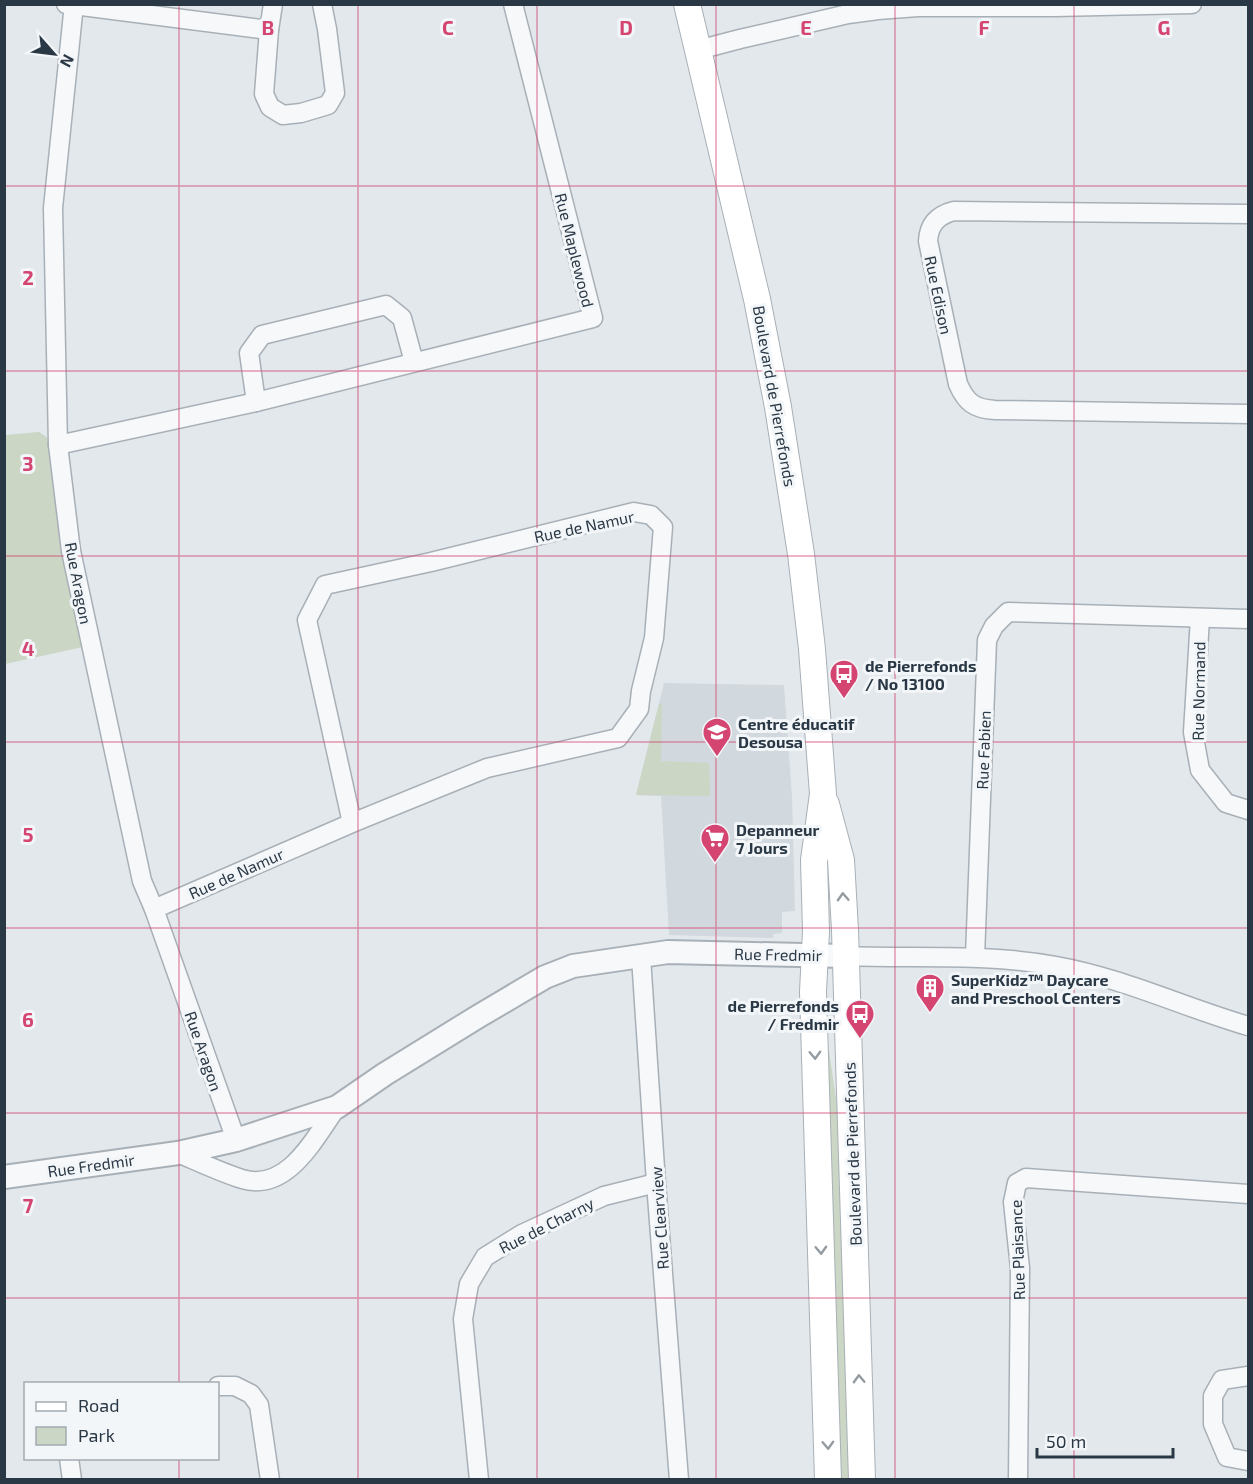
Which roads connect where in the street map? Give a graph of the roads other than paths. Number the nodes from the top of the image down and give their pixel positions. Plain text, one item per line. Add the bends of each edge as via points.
1 (273, 4) edge
2 (322, 4) edge
3 (513, 4) edge
4 (687, 4) edge
5 (1192, 4) edge
6 (71, 5) edge
7 (865, 8) edge
8 (269, 30) junction
9 (698, 50) junction
10 (1248, 214) edge
11 (414, 362) junction
12 (256, 402) junction
13 (1248, 414) edge
14 (58, 445) junction
15 (1200, 618) junction
16 (1248, 619) edge
17 (823, 794) junction
18 (1248, 810) edge
19 (352, 823) junction
20 (154, 909) junction
21 (815, 955) junction
22 (845, 956) junction
23 (641, 957) junction
24 (975, 957) junction
25 (1248, 1026) edge
26 (337, 1107) junction
27 (236, 1140) junction
28 (178, 1153) junction
29 (4, 1177) edge
30 (656, 1183) junction
31 (1248, 1194) edge
32 (1248, 1376) edge
33 (219, 1386) edge
34 (69, 1460) edge
35 (1248, 1461) edge
36 (72, 1479) edge
37 (270, 1479) edge
38 (479, 1479) edge
39 (680, 1479) edge
40 (828, 1479) edge
41 (862, 1479) edge
42 (1018, 1479) edge

1 - 8 street
2 - 8 street via 335,93 328,105 282,115 270,107 264,94
3 - 11 street, Rue Maplewood via 593,318
4 - 9 main road, Boulevard de Pierrefonds
5 - 7 street
6 - 8 street
6 - 14 street, Rue Aragon via 53,208
7 - 9 street
9 - 17 main road, Boulevard de Pierrefonds via 757,299 784,442 811,638
10 - 13 street, Rue Edison via 954,211 941,215 928,233 958,384 970,403 994,410
11 - 12 street, Rue Maplewood
11 - 12 street via 402,318 386,305 262,335 249,353
12 - 14 street, Rue Maplewood
14 - 20 street, Rue Aragon via 71,550 142,881
15 - 16 street, Rue Fabien
15 - 18 street, Rue Normand via 1193,732 1200,770 1226,803
15 - 24 street, Rue Fabien via 1008,612 994,626 987,640
17 - 21 main road, Boulevard de Pierrefonds via 814,860
22 -> 17 main road, Boulevard de Pierrefonds via 841,860
19 - 19 street, Rue de Namur via 487,768 618,738 639,709 654,638 663,527 651,515 634,512 325,585 307,620
19 - 20 street, Rue de Namur
20 - 27 street, Rue Aragon
21 - 22 street, Rue Fredmir
21 - 23 street, Rue Fredmir via 668,952
21 -> 40 main road, Boulevard de Pierrefonds via 813,1004
22 - 24 street, Rue Fredmir
41 -> 22 main road, Boulevard de Pierrefonds
23 - 26 street, Rue Fredmir via 573,966 545,977 384,1074
23 - 30 street, Rue Clearview
24 - 25 street, Rue Fredmir via 1047,964 1105,976
26 - 27 street, Rue Fredmir
26 - 28 street, Rue Fredmir via 297,1162 281,1175 262,1182 244,1180
27 - 28 street, Rue Fredmir
28 - 29 street, Rue Fredmir
30 - 38 street, Rue de Charny via 604,1196 522,1234 485,1257 469,1284 463,1319
30 - 39 street, Rue Clearview
31 - 42 street, Rue Plaisance via 1026,1178 1017,1182 1012,1202 1020,1268
32 - 35 street via 1222,1380 1213,1396 1213,1424 1227,1456
33 - 37 street via 243,1390 259,1405
34 - 36 street

